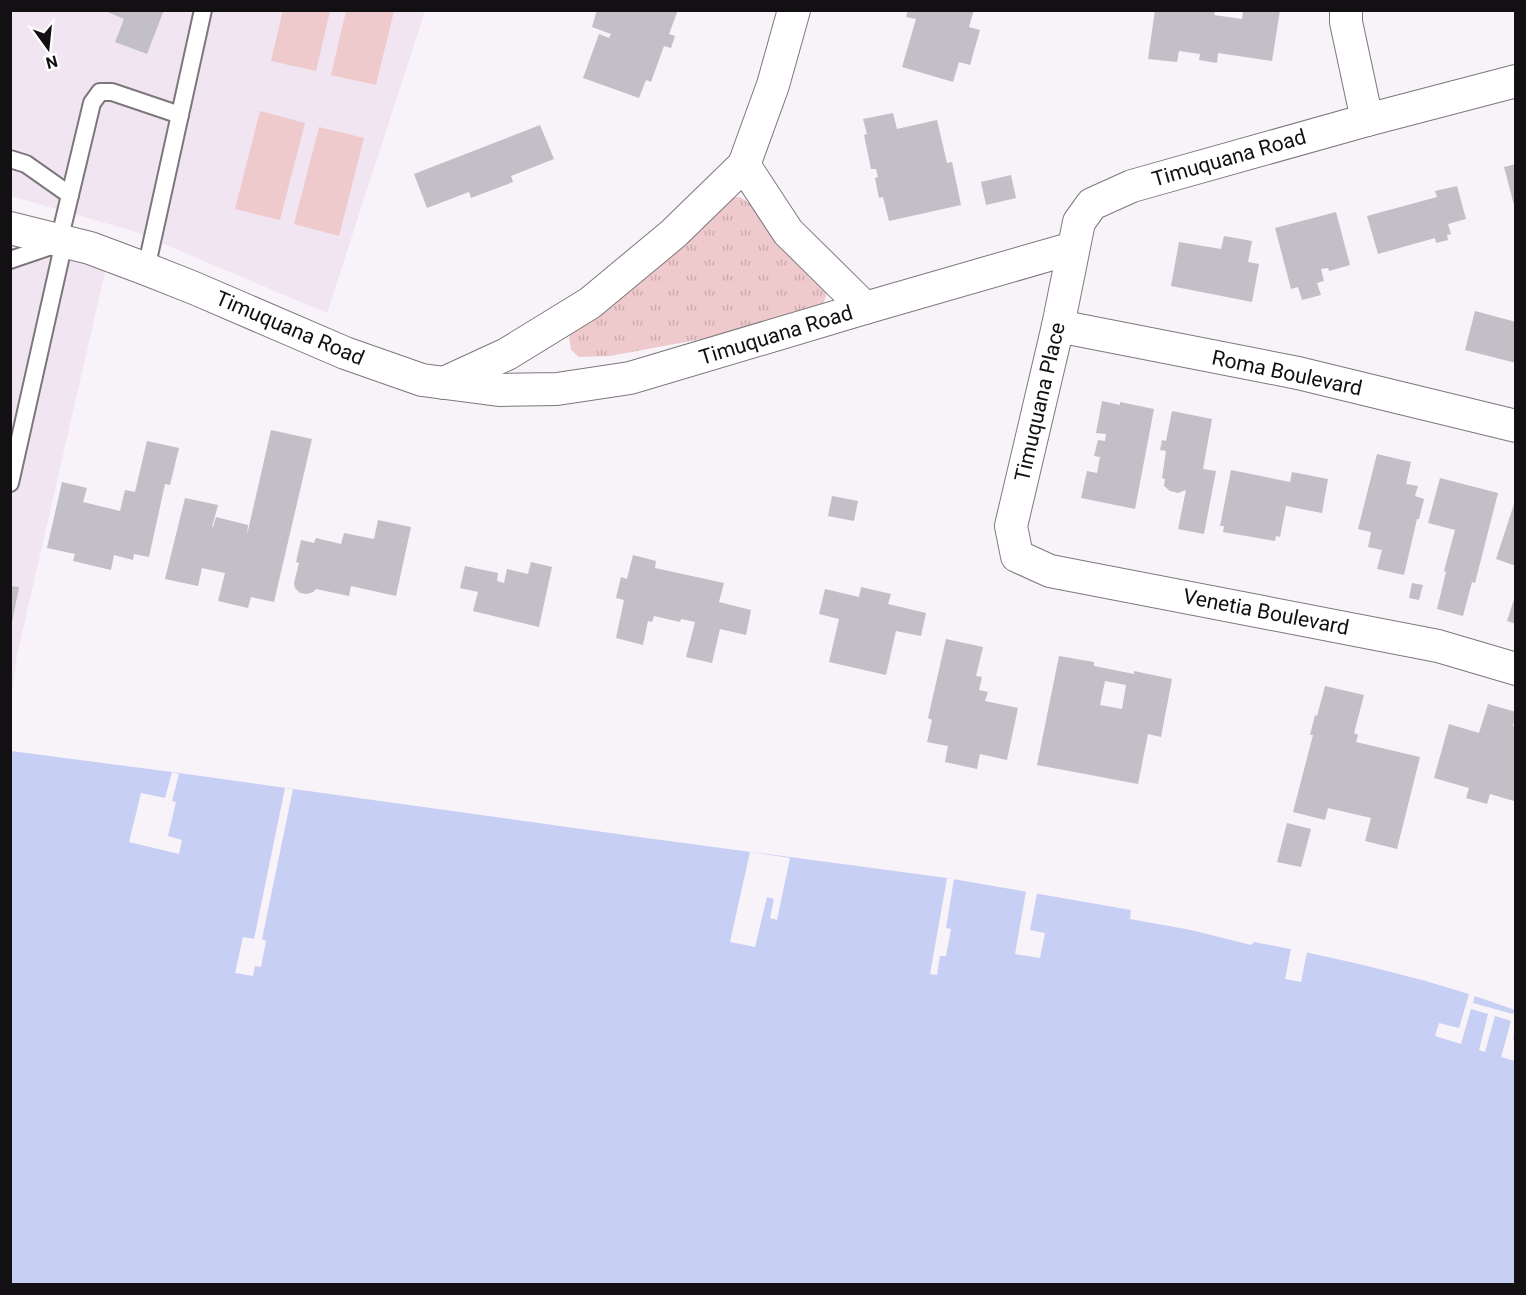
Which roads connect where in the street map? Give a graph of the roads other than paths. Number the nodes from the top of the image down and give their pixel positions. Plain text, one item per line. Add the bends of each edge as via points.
1 (203, 10) edge
2 (794, 10) edge
3 (1346, 10) edge
4 (1515, 81) edge
5 (180, 115) junction
6 (1367, 120) junction
7 (10, 159) edge
8 (744, 165) junction
9 (70, 195) junction
10 (10, 228) edge
11 (62, 241) junction
12 (1073, 248) junction
13 (10, 260) edge
14 (146, 269) junction
15 (865, 308) junction
16 (1058, 326) junction
17 (444, 383) junction
18 (1515, 426) edge
19 (10, 483) edge
20 (1017, 556) joint
21 (1515, 669) edge

1 - 5 lane
2 - 8 street
3 - 6 street
4 - 6 street, Timuquana Road
5 - 9 lane via 112,92 100,92 92,103
5 - 14 lane
6 - 12 street, Timuquana Road via 1132,186 1092,204 1079,222
7 - 9 lane via 26,165
8 - 15 street via 788,232
8 - 17 street via 673,234 590,303 507,354
9 - 11 lane
10 - 11 street, Timuquana Road
11 - 13 lane
11 - 14 street, Timuquana Road
11 - 19 lane
12 - 15 street, Timuquana Road
12 - 16 street, Timuquana Place
14 - 17 street, Timuquana Road via 345,353 422,380
15 - 17 street, Timuquana Road via 630,378 557,389 499,390
16 - 18 street, Roma Boulevard via 1298,373
16 - 20 street, Timuquana Place via 1011,526
20 - 21 street, Venetia Boulevard via 1050,571 1438,646

